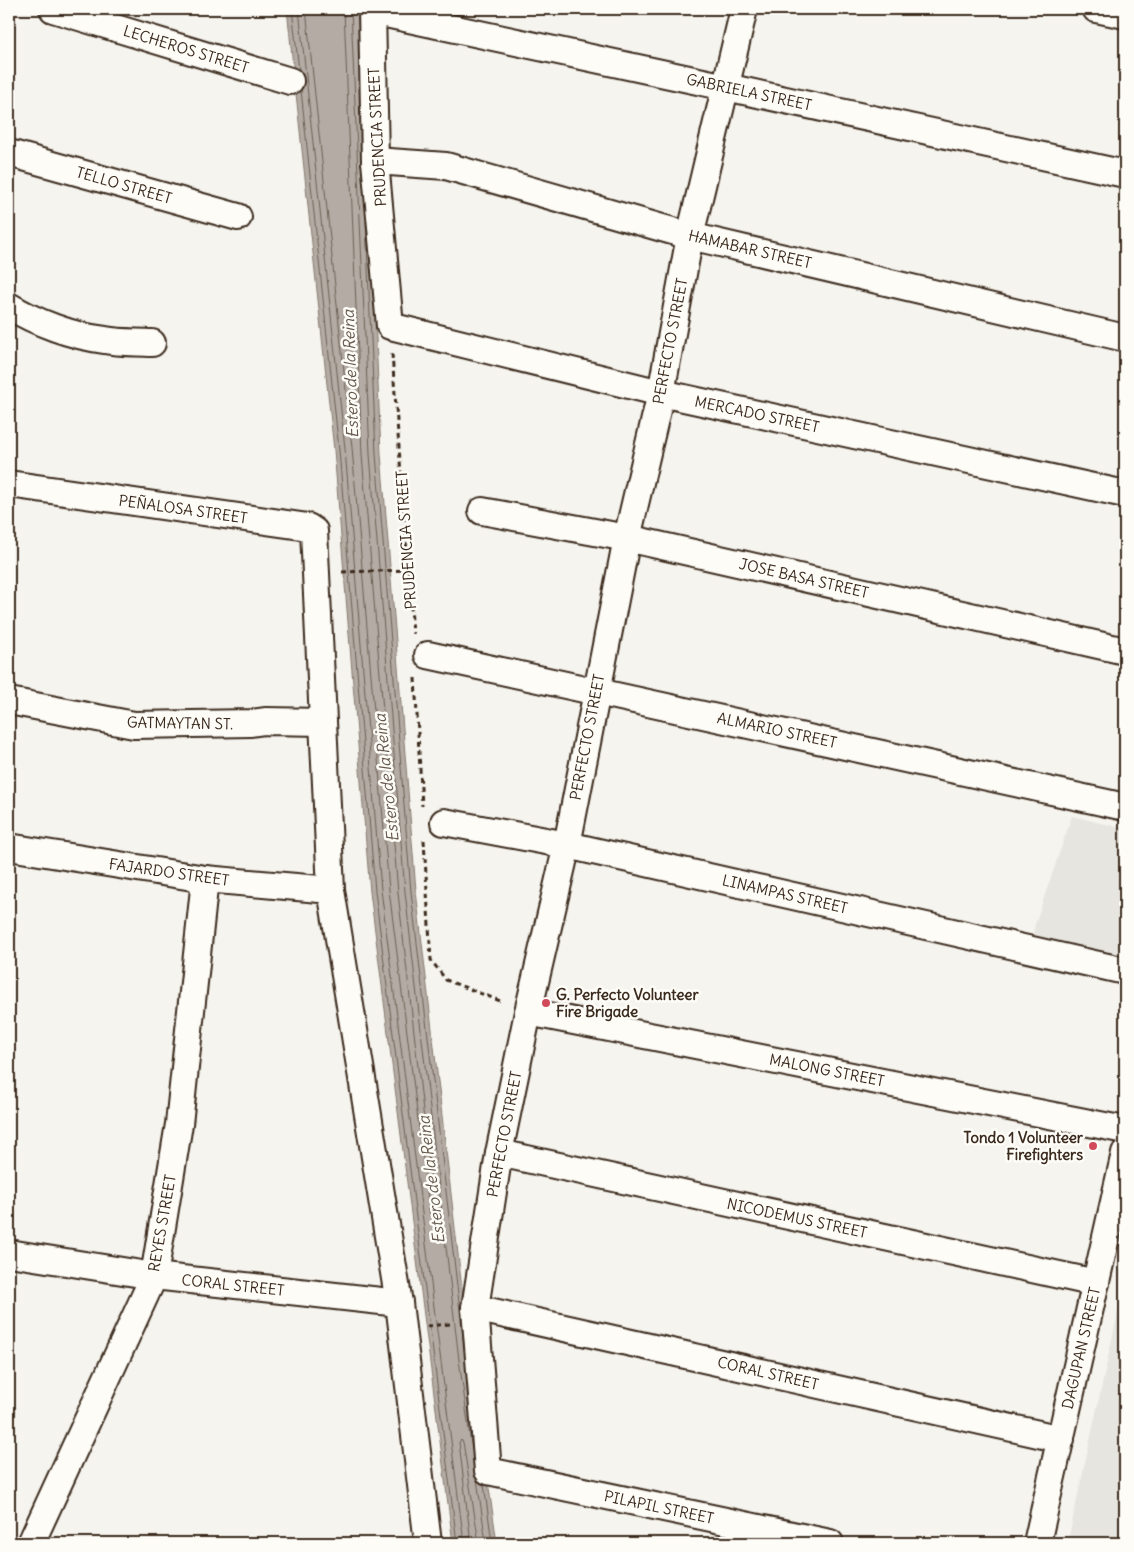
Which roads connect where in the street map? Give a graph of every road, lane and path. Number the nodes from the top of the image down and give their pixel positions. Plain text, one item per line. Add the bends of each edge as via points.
1 (53, 9) edge
2 (744, 9) edge
3 (1096, 9) edge
4 (372, 10) edge
5 (1125, 15) edge
6 (290, 81) dead end
7 (726, 86) junction
8 (9, 153) edge
9 (375, 162) junction
10 (1125, 174) edge
11 (238, 217) dead end
12 (690, 236) junction
13 (9, 306) edge
14 (390, 326) junction
15 (1125, 338) edge
16 (152, 343) dead end
17 (661, 393) junction
18 (9, 484) edge
19 (1125, 494) edge
20 (482, 511) dead end
21 (627, 538) junction
22 (409, 570) junction
23 (326, 573) junction
24 (1125, 651) edge
25 (418, 657) junction
26 (596, 691) junction
27 (9, 701) edge
28 (323, 722) junction
29 (1125, 807) edge
30 (430, 821) junction
31 (567, 845) junction
32 (9, 847) edge
33 (205, 879) junction
34 (331, 890) junction
35 (1125, 971) edge
36 (528, 1012) junction
37 (1125, 1130) edge
38 (499, 1153) junction
39 (1125, 1153) edge
40 (9, 1253) edge
41 (154, 1276) junction
42 (1096, 1282) junction
43 (399, 1304) junction
44 (467, 1315) junction
45 (421, 1327) dead end
46 (1061, 1439) junction
47 (488, 1471) joint
48 (31, 1543) edge
49 (428, 1543) edge
50 (830, 1543) edge
51 (1037, 1543) edge

1 - 6 street, LECHEROS STREET
2 - 7 street, PERFECTO STREET
3 - 5 street
4 - 7 street, GABRIELA STREET
4 - 9 street, PRUDENCIA STREET
7 - 10 street, GABRIELA STREET
7 - 12 street, PERFECTO STREET
8 - 11 street, TELLO STREET
9 - 12 street, HAMABAR STREET via 446,166
9 - 14 street, PRUDENCIA STREET
12 - 15 street, HAMABAR STREET
12 - 17 street, PERFECTO STREET
13 - 16 street via 22,315 60,329 105,340
14 - 17 street, MERCADO STREET
14 - 22 path, PRUDENCIA STREET
17 - 19 street, MERCADO STREET
17 - 21 street, PERFECTO STREET
18 - 23 street, PEÑALOSA STREET via 308,526 314,530
20 - 21 street, JOSE BASA STREET
21 - 24 street, JOSE BASA STREET
21 - 26 street, PERFECTO STREET
22 - 23 path
22 - 25 path, PRUDENCIA STREET
23 - 28 street
25 - 26 street, ALMARIO STREET
25 - 30 path, PRUDENCIA STREET
26 - 29 street, ALMARIO STREET
26 - 31 street, PERFECTO STREET
27 - 28 street, GATMAYTAN ST. via 134,725
28 - 34 street
30 - 31 street, LINAMPAS STREET
30 - 36 path, PRUDENCIA STREET via 431,960 446,980
31 - 35 street, LINAMPAS STREET
31 - 36 street, PERFECTO STREET
32 - 33 street, FAJARDO STREET
33 - 34 street, FAJARDO STREET
33 - 41 street, REYES STREET via 178,1124
34 - 43 street
36 - 37 street, MALONG STREET
36 - 38 street, PERFECTO STREET
38 - 42 street, NICODEMUS STREET
38 - 44 street, PERFECTO STREET
39 - 42 street, DAGUPAN STREET
40 - 41 street, CORAL STREET
41 - 43 street, CORAL STREET
41 - 48 street, REYES STREET
42 - 46 street, DAGUPAN STREET
43 - 49 street
44 - 45 path
44 - 46 street, CORAL STREET
44 - 47 street, PERFECTO STREET
46 - 51 street, DAGUPAN STREET
47 - 50 street, PILAPIL STREET

